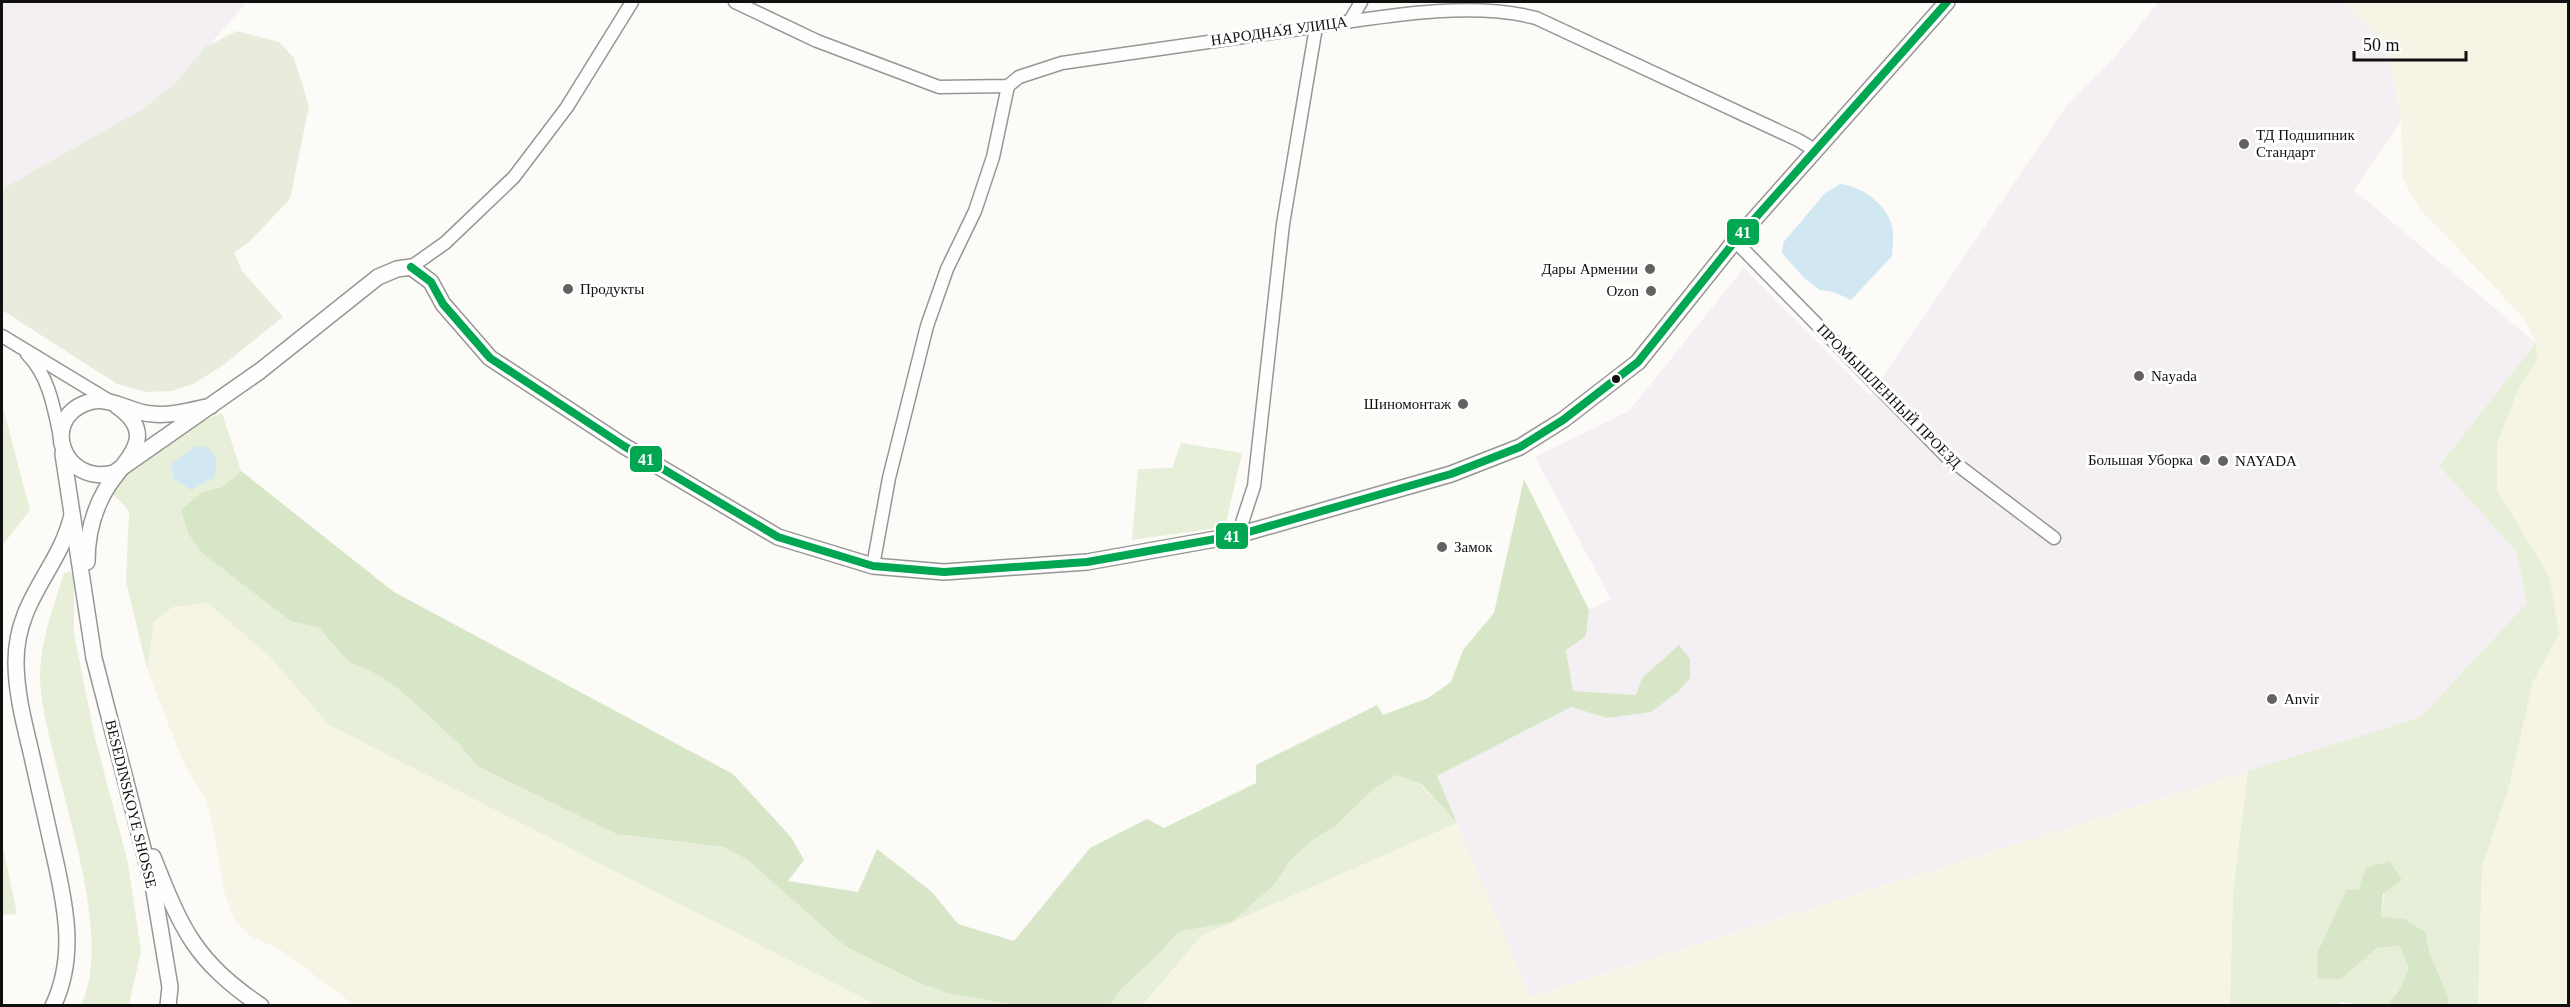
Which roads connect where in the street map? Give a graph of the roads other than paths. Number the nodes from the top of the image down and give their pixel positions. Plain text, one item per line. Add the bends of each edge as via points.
1 (632, 2) edge
2 (735, 2) edge
3 (1361, 2) edge
4 (1412, 2) edge
5 (1947, 2) edge
6 (1424, 11) junction
7 (1350, 21) junction
8 (1316, 27) junction
9 (1008, 86) junction
10 (1815, 150) junction
11 (1735, 242) junction
12 (411, 267) junction
13 (2, 336) edge
14 (16, 343) junction
15 (112, 402) junction
16 (211, 406) junction
17 (61, 442) junction
18 (122, 468) junction
19 (73, 509) junction
20 (1238, 535) junction
21 (2054, 538) dead end
22 (873, 566) junction
23 (86, 603) junction
24 (132, 804) junction
25 (53, 1005) edge
26 (168, 1005) edge
27 (261, 1005) edge

1 - 12 street via 567,107 514,177 445,243
2 - 9 street, НАРОДНАЯ УЛИЦА via 817,41 939,87
3 - 7 street
4 - 6 street
5 - 10 street
6 - 7 street, НАРОДНАЯ УЛИЦА
6 - 10 street, НАРОДНАЯ УЛИЦА via 1508,11 1536,18
7 - 8 street, НАРОДНАЯ УЛИЦА
8 - 9 street, НАРОДНАЯ УЛИЦА via 1062,63 1019,77
8 - 20 street via 1283,224 1254,486
9 - 22 street via 993,157 975,211 947,269 927,326 889,478
10 - 11 street
11 - 20 street via 1638,362 1563,420 1520,447 1451,474
11 - 21 street, ПРОМЫШЛЕННЫЙ ПРОЕЗД via 1947,457
12 - 16 street via 378,277
12 - 22 street via 431,282 443,304 490,358 624,446 778,537
13 - 14 street
14 - 15 street
14 - 17 street via 40,371
15 - 16 street via 152,414
15 - 17 street via 93,400 76,408 64,423
15 - 18 street via 129,415 136,432 134,452
16 - 18 street
17 - 18 street via 69,461 85,473 104,475
17 - 19 street, BESEDINSKOYE SHOSSE
18 - 23 street, BESEDINSKOYE SHOSSE via 104,491 92,521
19 - 23 street, BESEDINSKOYE SHOSSE
19 - 25 street via 58,550 18,632 16,664 24,725 65,907 68,957
20 - 22 street via 1087,562 944,572
23 - 24 street, BESEDINSKOYE SHOSSE via 94,658
24 - 26 street, BESEDINSKOYE SHOSSE via 166,958
24 - 27 street via 187,935 219,975

